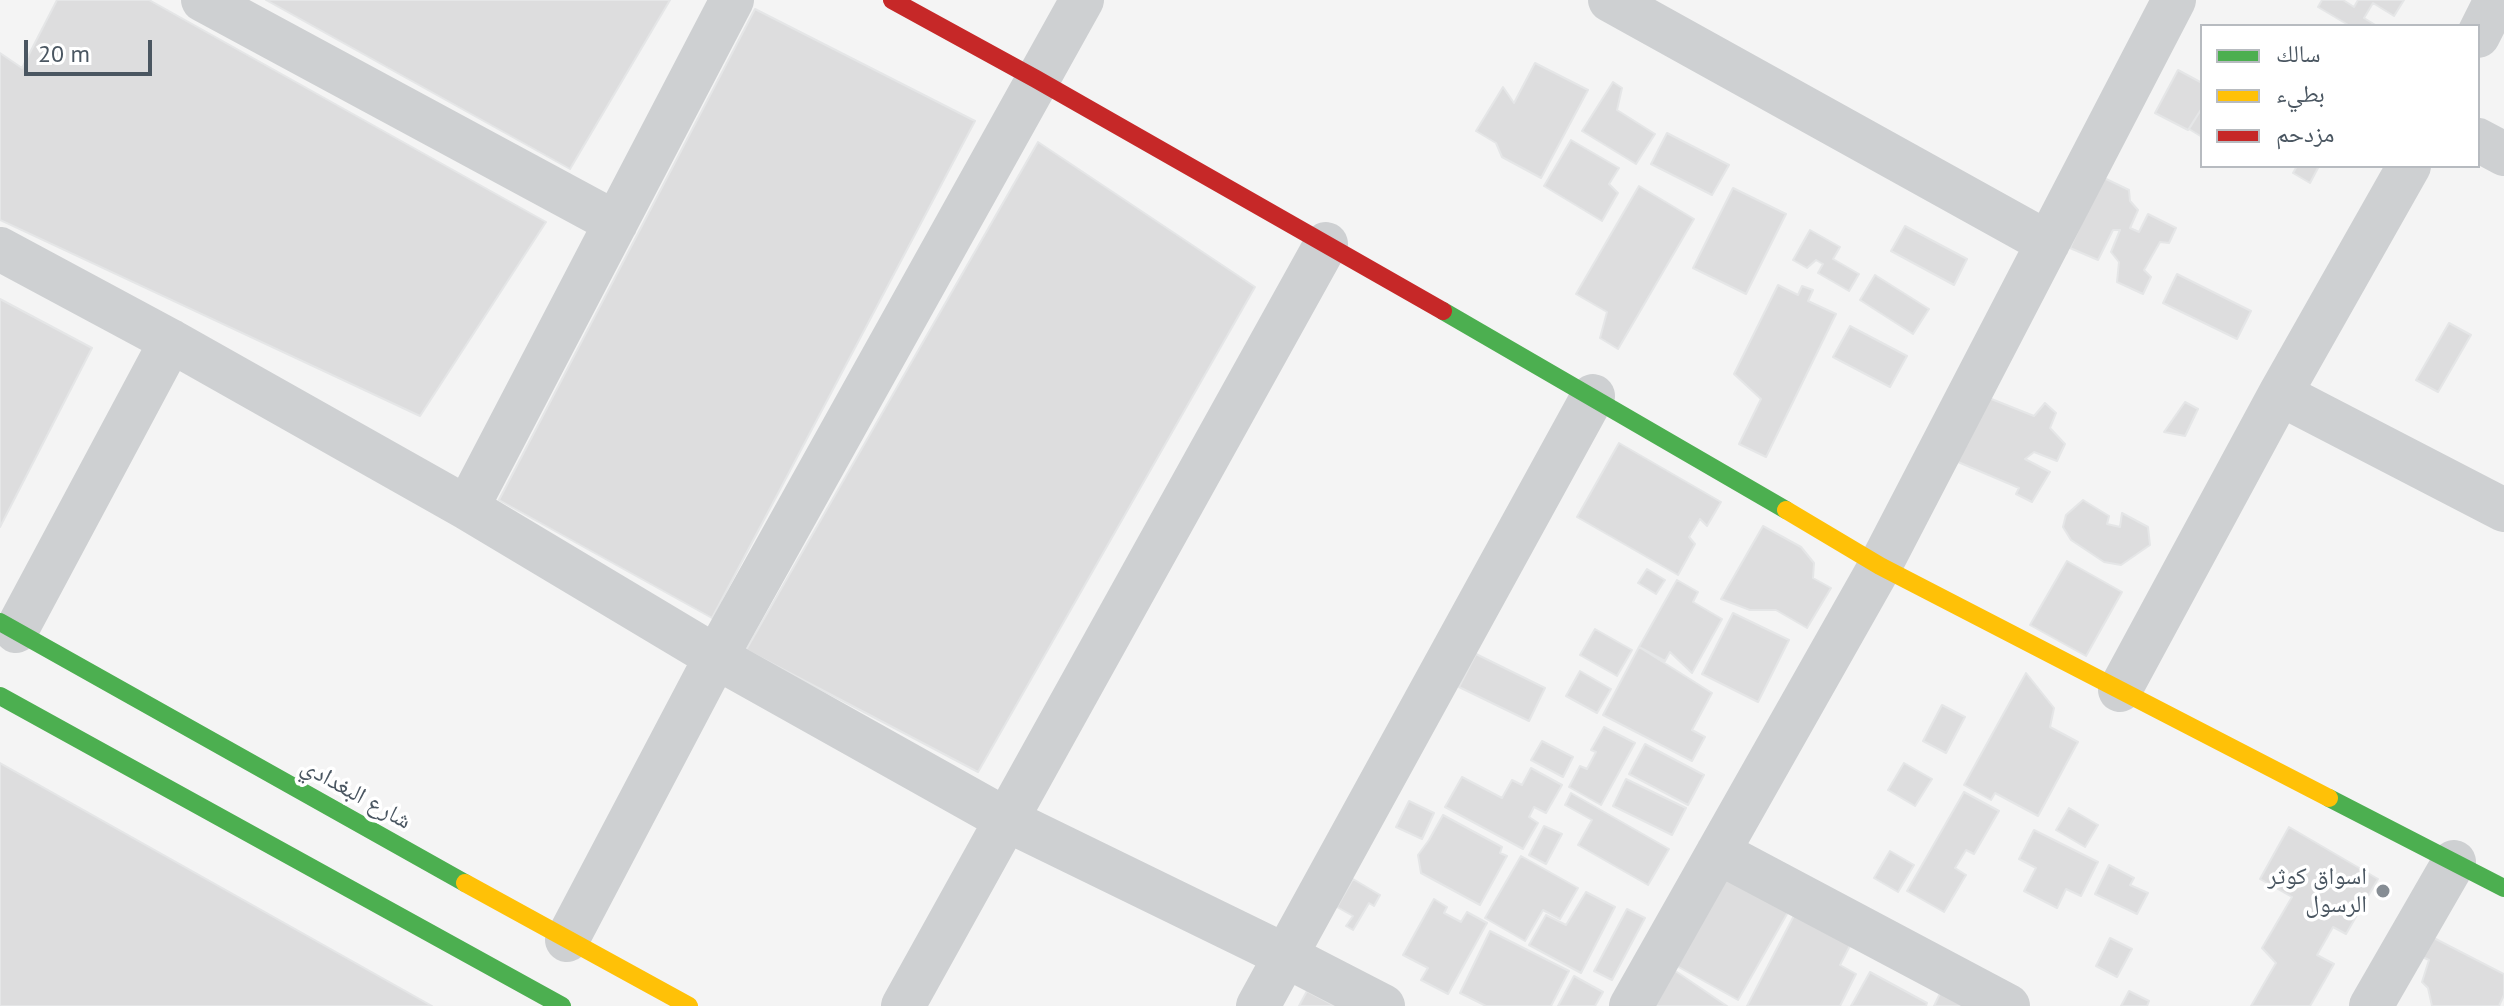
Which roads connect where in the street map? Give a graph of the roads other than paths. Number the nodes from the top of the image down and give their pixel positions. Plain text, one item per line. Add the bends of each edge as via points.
1 (203, 0) edge
2 (732, 0) edge
3 (892, 0) edge
4 (1082, 0) edge
5 (1610, 0) edge
6 (2174, 0) edge
7 (2496, 0) edge
8 (2480, 32) edge
9 (1036, 79) junction
10 (2480, 141) edge
11 (2504, 154) edge
12 (2408, 168) edge
13 (616, 223) junction
14 (2048, 243) junction
15 (1326, 244) junction
16 (0, 249) edge
17 (171, 341) junction
18 (2280, 394) junction
19 (1593, 396) junction
20 (467, 508) junction
21 (2504, 510) edge
22 (1880, 566) junction
23 (8, 627) edge
24 (716, 657) junction
25 (2120, 690) junction
26 (0, 696) edge
27 (1005, 819) junction
28 (1718, 852) junction
29 (2454, 862) junction
30 (2504, 888) edge
31 (567, 940) junction
32 (1286, 956) junction
33 (545, 1002) edge
34 (689, 1006) edge
35 (903, 1006) edge
36 (1258, 1006) edge
37 (1383, 1006) edge
38 (1631, 1006) edge
39 (2008, 1006) edge
40 (2371, 1006) edge

1 - 13 street
2 - 13 street
3 - 9 street
4 - 9 street
5 - 14 street
6 - 14 street
7 - 8 street
9 - 15 street
9 - 24 street
10 - 11 street
12 - 18 street
13 - 20 street
14 - 22 street
15 - 19 street
15 - 27 street
16 - 17 street
17 - 20 street
17 - 23 street
18 - 21 street
18 - 25 street
19 - 22 street
19 - 32 street
20 - 24 street
22 - 25 street
22 - 28 street
23 - 31 street, شارع البغدادي
24 - 27 street
24 - 31 street
25 - 29 street
26 - 33 street
27 - 32 street
27 - 35 street
28 - 38 street
28 - 39 street
29 - 30 street
29 - 40 street
31 - 34 street, شارع البغدادي
32 - 36 street
32 - 37 street

